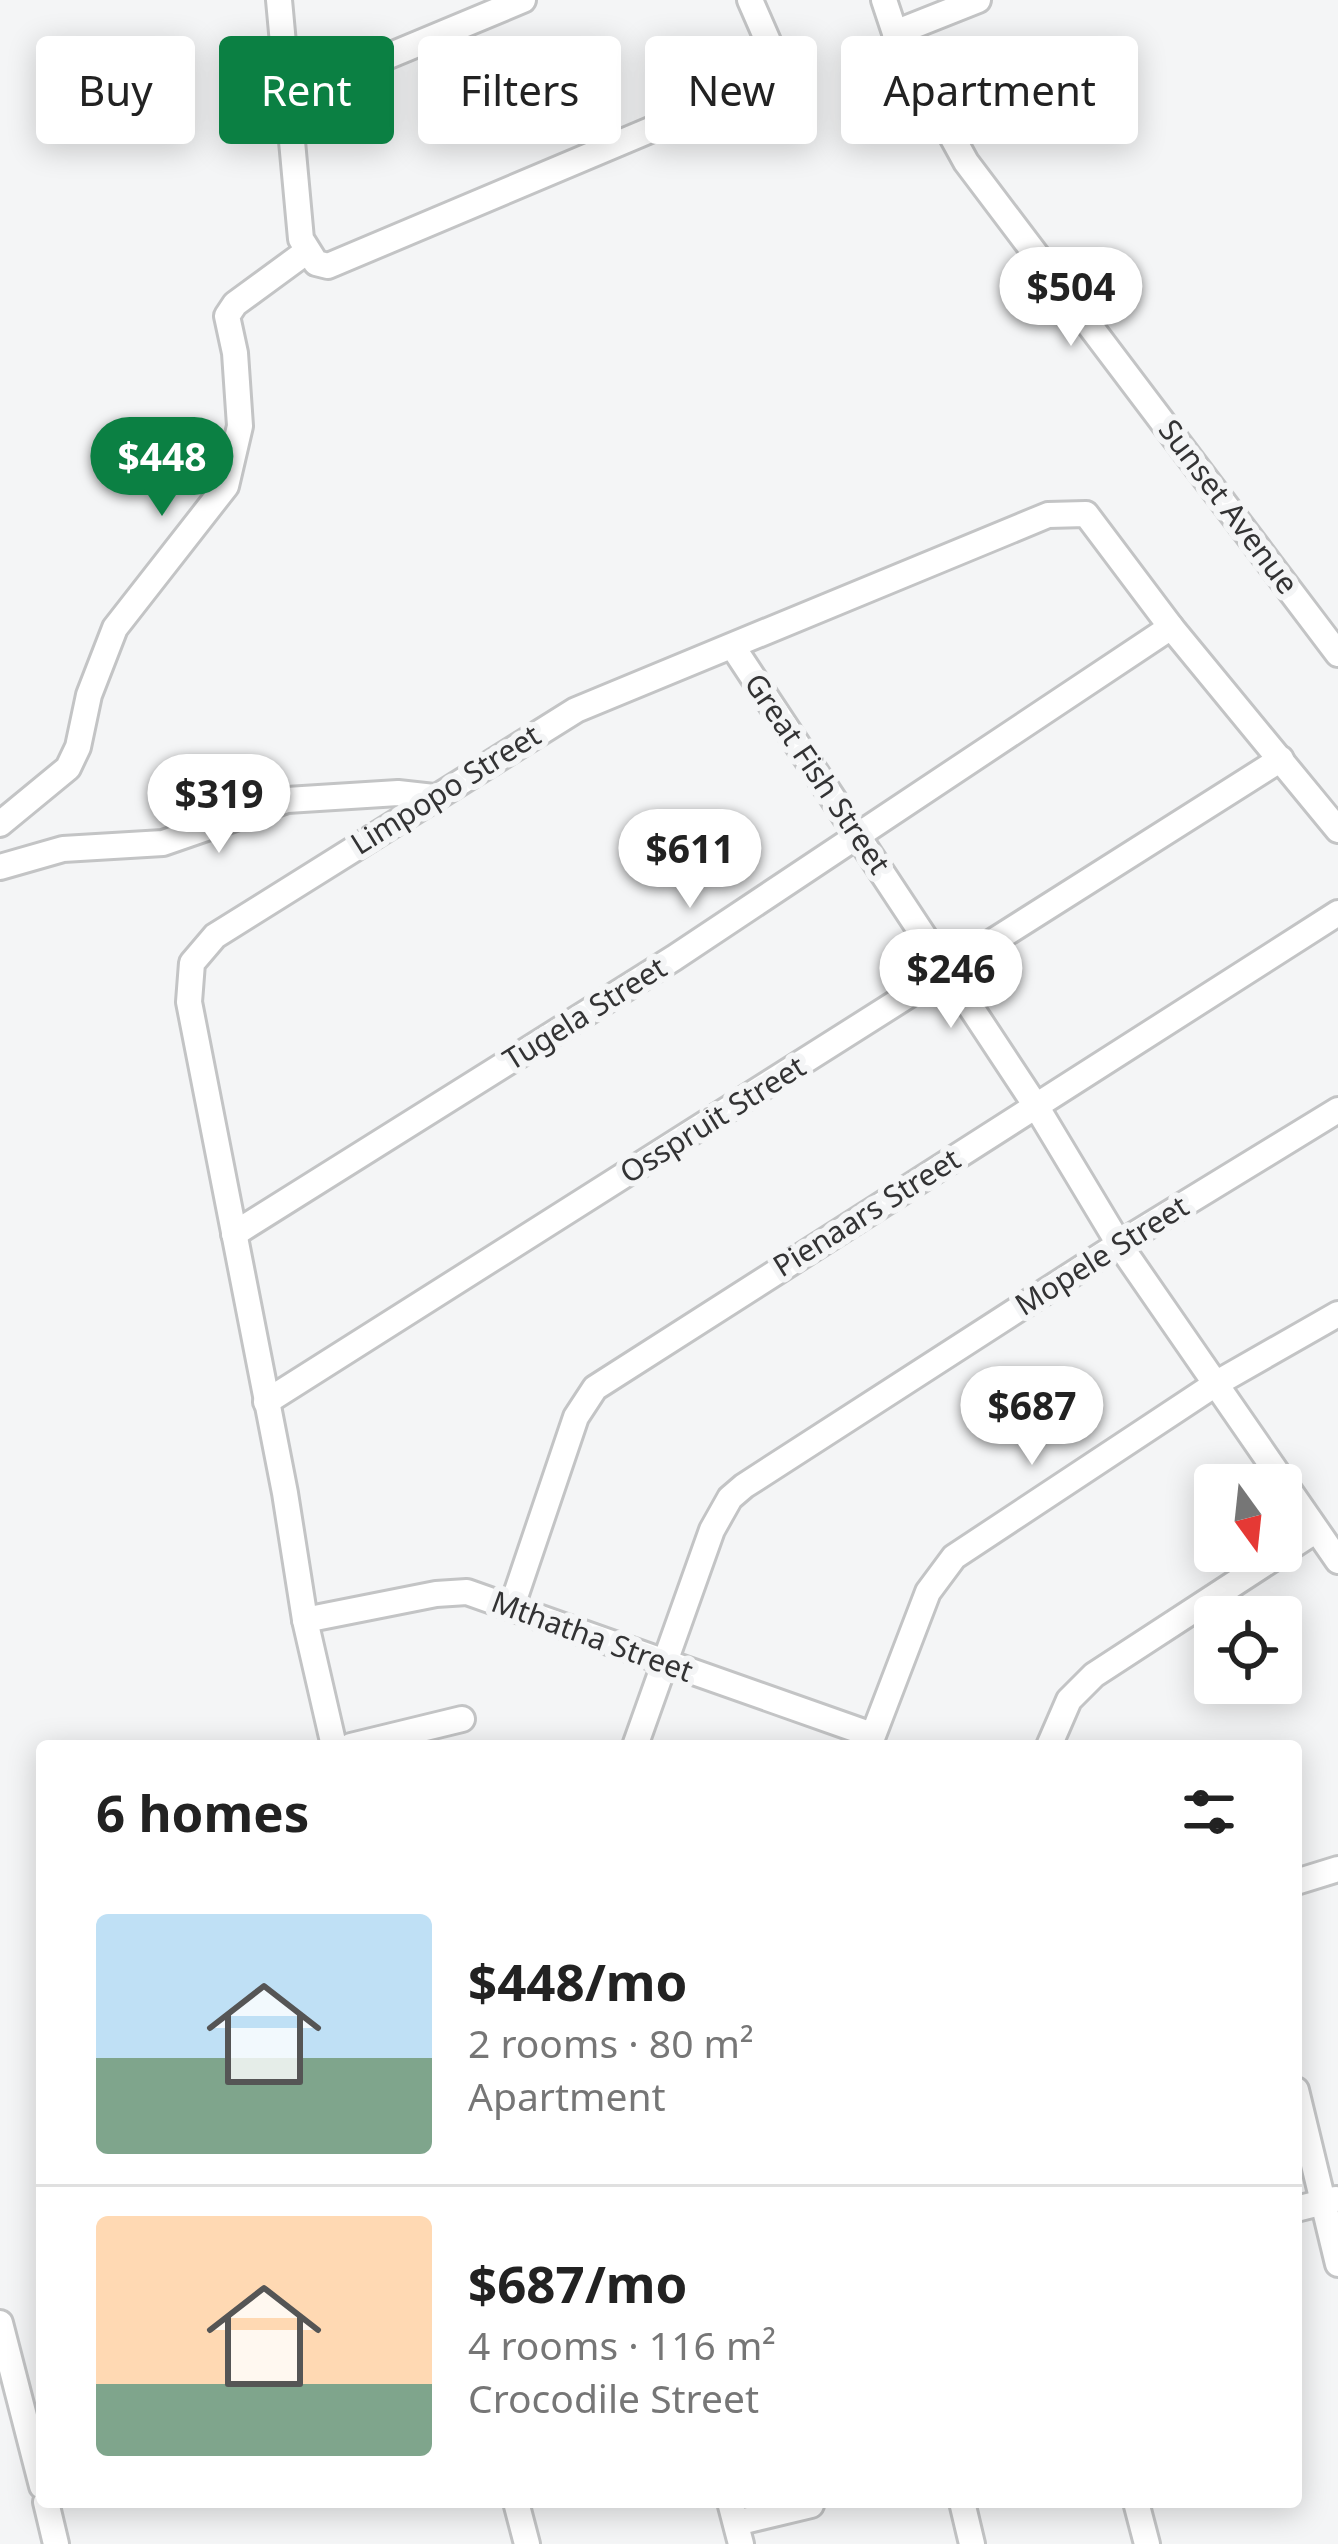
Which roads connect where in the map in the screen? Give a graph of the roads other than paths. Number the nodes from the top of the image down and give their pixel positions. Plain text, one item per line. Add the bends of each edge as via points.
1 (279, 0) edge
2 (524, 0) edge
3 (750, 0) edge
4 (884, 0) edge
5 (978, 0) edge
6 (896, 33) junction
7 (283, 36) edge
8 (394, 54) edge
9 (294, 144) edge
10 (306, 252) junction
11 (1171, 627) junction
12 (733, 647) junction
13 (1338, 654) edge
14 (1281, 759) junction
15 (434, 797) junction
16 (2, 819) edge
17 (1338, 830) edge
18 (857, 834) junction
19 (0, 867) edge
20 (1338, 913) edge
21 (949, 972) junction
22 (1036, 1106) junction
23 (1338, 1110) edge
24 (234, 1234) junction
25 (1120, 1244) junction
26 (1338, 1313) edge
27 (1216, 1383) junction
28 (266, 1402) junction
29 (1315, 1532) junction
30 (1338, 1561) edge
31 (512, 1606) junction
32 (304, 1619) junction
33 (662, 1664) junction
34 (462, 1719) dead end
35 (333, 1740) edge
36 (375, 1740) edge
37 (637, 1740) edge
38 (871, 1740) edge
39 (1051, 1740) edge
40 (1338, 1869) edge
41 (1302, 1880) edge
42 (1302, 2109) edge
43 (1331, 2200) edge
44 (1338, 2264) edge
45 (0, 2323) edge
46 (36, 2463) edge
47 (47, 2508) edge
48 (522, 2508) edge
49 (798, 2508) edge
50 (963, 2508) edge
51 (1138, 2508) edge
52 (736, 2523) edge
53 (56, 2544) edge
54 (526, 2544) edge
55 (972, 2544) edge
56 (1147, 2544) edge

1 - 7 street
2 - 8 street
3 - 10 street via 775,55 764,82 328,266
4 - 6 street, Sunset Avenue
5 - 6 street
6 - 13 street, Sunset Avenue via 966,161
9 - 10 street
10 - 16 street via 227,316 241,426 226,486 115,628 68,768
11 - 12 street, Limpopo Street via 1086,514 1067,513 1048,514
11 - 14 street, Limpopo Street
11 - 18 street, Tugela Street
12 - 15 street, Limpopo Street via 576,710
12 - 18 street, Great Fish Street
14 - 17 street, Limpopo Street
14 - 21 street, Osspruit Street
15 - 19 street via 287,800 163,843 63,849
15 - 24 street, Limpopo Street via 214,936 192,963 189,1002
18 - 21 street, Great Fish Street
18 - 24 street, Tugela Street
20 - 22 street, Pienaars Street
21 - 22 street, Great Fish Street
21 - 28 street, Osspruit Street
22 - 25 street, Great Fish Street
22 - 31 street, Pienaars Street via 595,1388 576,1417
23 - 25 street, Mopele Street
24 - 28 street, Limpopo Street
25 - 27 street, Great Fish Street
25 - 33 street, Mopele Street via 744,1486 712,1530
26 - 27 street
27 - 29 street, Great Fish Street
27 - 38 street via 954,1557 928,1592
28 - 32 street, Limpopo Street
29 - 30 street, Great Fish Street
29 - 39 street via 1094,1675 1069,1700
31 - 32 street, Mthatha Street via 451,1592
31 - 33 street, Mthatha Street
32 - 35 street, Limpopo Street
33 - 37 street, Mopele Street
33 - 38 street, Mthatha Street
34 - 36 street
40 - 41 street
42 - 43 street
43 - 44 street
45 - 46 street
47 - 53 street
48 - 54 street
49 - 52 street
50 - 55 street
51 - 56 street

